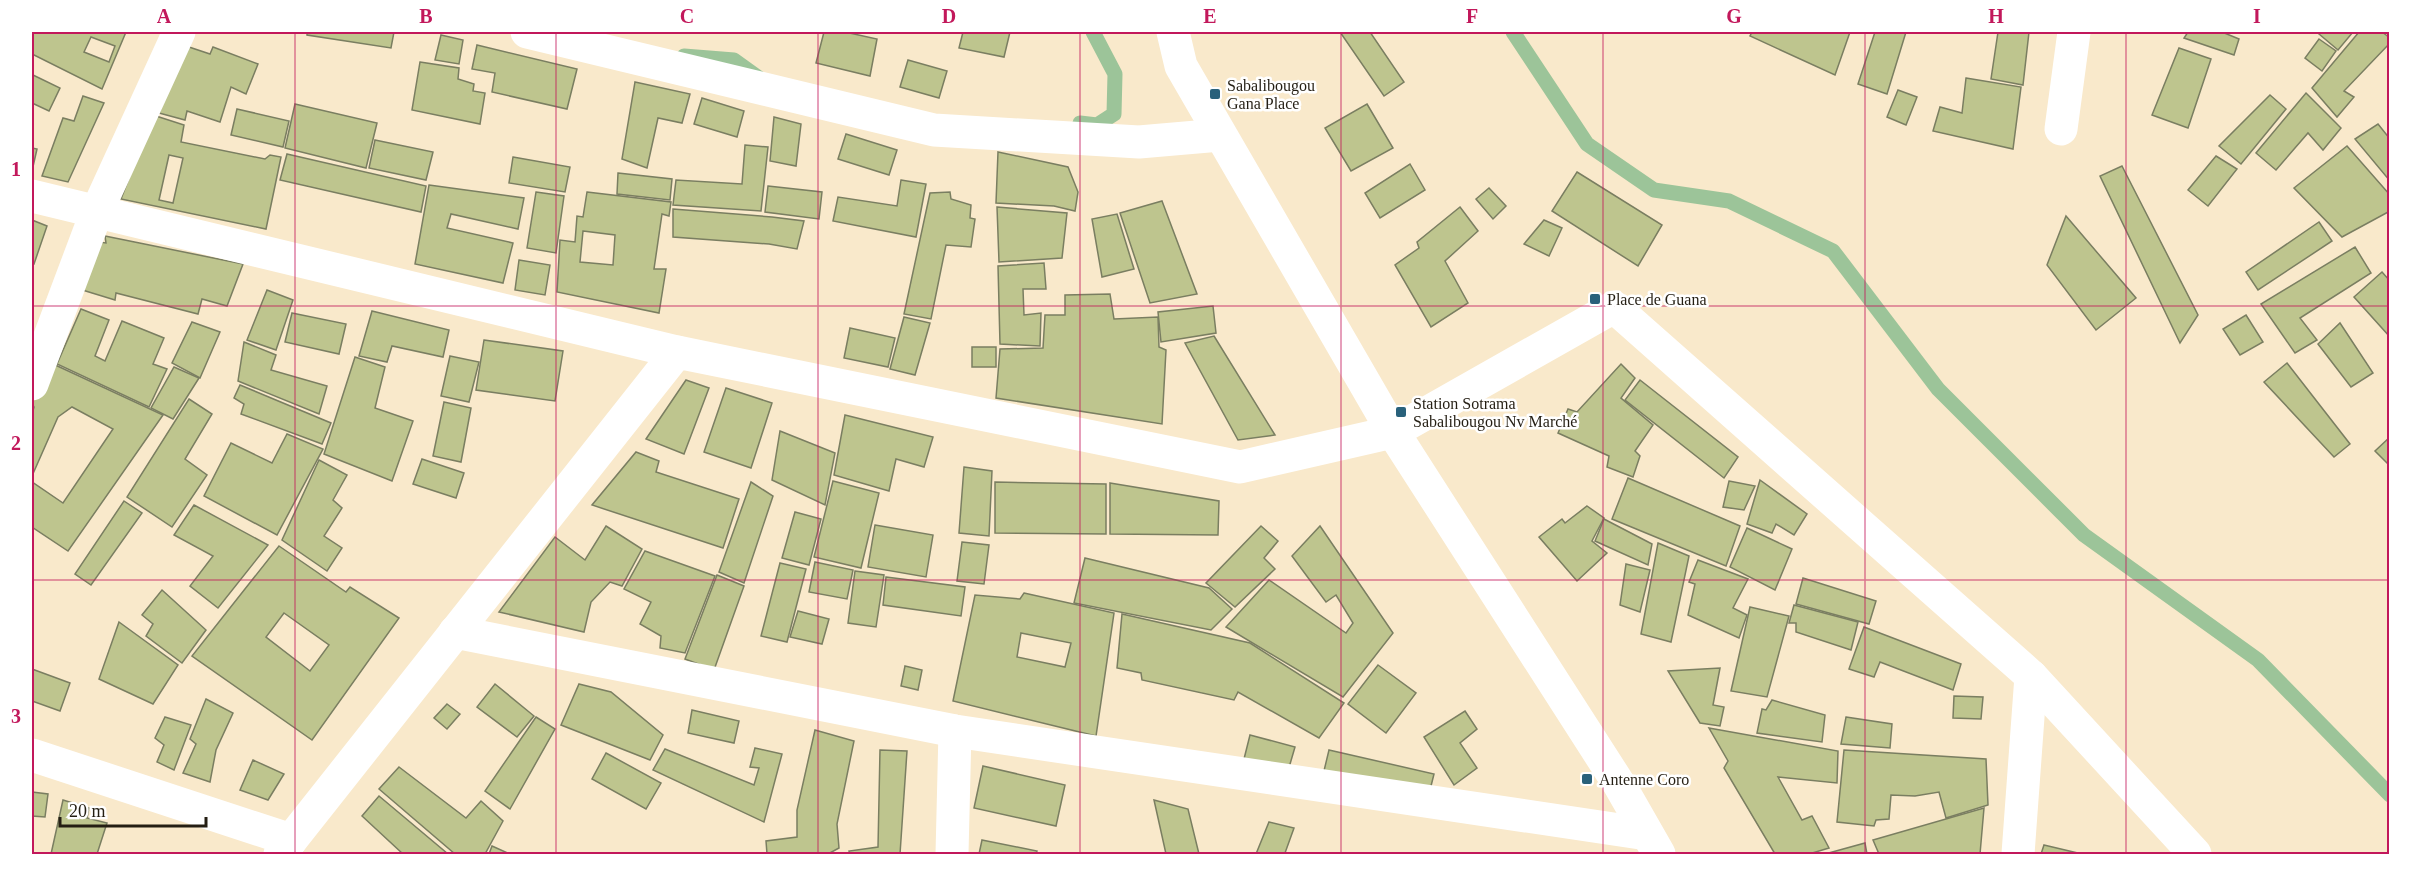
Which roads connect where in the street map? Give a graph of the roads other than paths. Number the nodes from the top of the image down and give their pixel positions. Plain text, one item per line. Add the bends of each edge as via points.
1 (179, 32) edge
2 (526, 32) edge
3 (1173, 32) edge
4 (2074, 32) edge
5 (2061, 129) dead end
6 (1220, 135) junction
7 (32, 196) edge
8 (98, 211) junction
9 (677, 352) junction
10 (32, 384) edge
11 (1393, 432) junction
12 (455, 633) junction
13 (2031, 676) junction
14 (955, 731) junction
15 (32, 755) edge
16 (1653, 844) edge
17 (285, 848) edge
18 (952, 855) edge
19 (2018, 855) edge
20 (2195, 855) edge

1 - 8 street
2 - 6 street via 934,130 1139,142
3 - 6 street via 1181,66
4 - 5 street
6 - 11 street
7 - 8 street
8 - 9 street
8 - 10 street
9 - 11 street via 1240,466
9 - 12 street
11 - 13 street via 1614,307
11 - 16 street
12 - 14 street
12 - 17 street
13 - 19 street
13 - 20 street
14 - 16 street
14 - 18 street
15 - 17 street

